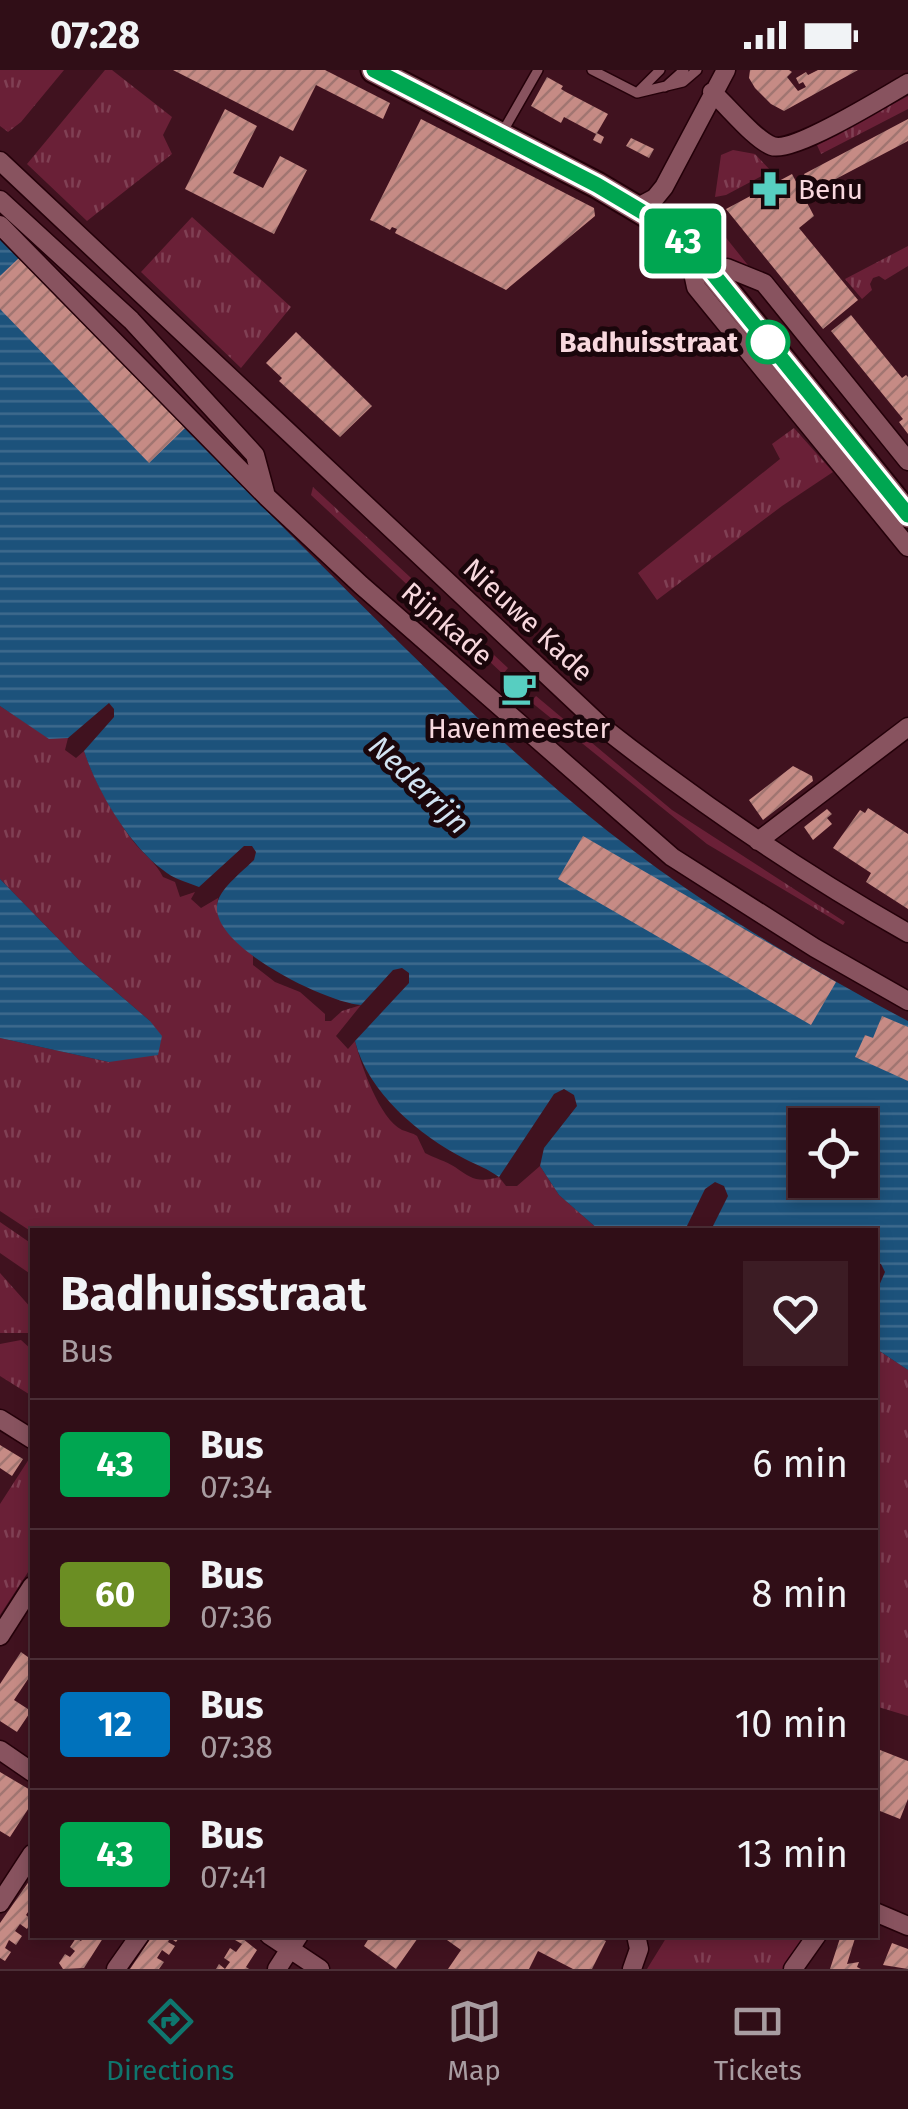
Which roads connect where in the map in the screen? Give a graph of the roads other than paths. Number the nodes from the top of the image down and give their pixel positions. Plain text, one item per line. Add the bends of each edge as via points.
1 (374, 70) edge
2 (404, 70) edge
3 (538, 70) edge
4 (592, 70) edge
5 (649, 70) edge
6 (660, 70) edge
7 (684, 70) edge
8 (697, 70) edge
9 (726, 70) edge
10 (611, 74) edge
11 (908, 84) edge
12 (663, 89) junction
13 (712, 92) junction
14 (637, 93) junction
15 (505, 130) junction
16 (0, 161) edge
17 (0, 200) edge
18 (646, 203) junction
19 (0, 225) edge
20 (687, 244) junction
21 (148, 300) junction
22 (131, 320) junction
23 (901, 470) edge
24 (267, 498) junction
25 (908, 515) edge
26 (908, 548) edge
27 (908, 727) edge
28 (758, 841) junction
29 (908, 933) edge
30 (908, 1001) edge
31 (0, 1419) edge
32 (30, 1438) edge
33 (30, 1589) edge
34 (0, 1636) edge
35 (0, 1750) edge
36 (30, 1771) edge
37 (30, 1857) edge
38 (0, 1902) edge
39 (878, 1913) edge
40 (908, 1926) edge
41 (138, 1938) edge
42 (636, 1938) edge
43 (815, 1938) edge
44 (295, 1942) edge
45 (116, 1969) edge
46 (277, 1969) edge
47 (320, 1969) edge
48 (632, 1969) edge
49 (792, 1969) edge

1 - 15 main road
2 - 15 main road
3 - 15 lane
4 - 10 lane
5 - 14 lane
6 - 14 lane
7 - 12 lane
8 - 12 lane
9 - 13 street
10 - 14 lane
11 - 13 street via 781,148 766,143
12 - 14 lane
13 - 18 street via 664,187
15 - 18 main road
16 - 21 street, Nieuwe Kade
17 - 22 street
18 - 20 main road
18 - 23 main road via 674,213 727,268
19 - 24 street, Rijnkade
20 - 23 main road
20 - 26 street via 696,287 818,447
21 - 22 street
21 - 28 street, Nieuwe Kade via 600,725
22 - 24 street via 255,455
23 - 25 main road
24 - 30 street, Rijnkade via 672,857
27 - 28 street
28 - 29 street, Nieuwe Kade
31 - 32 street
33 - 34 street
35 - 36 street
37 - 38 street
39 - 40 street
41 - 45 street
42 - 48 street
43 - 49 street
44 - 46 street
44 - 47 street

